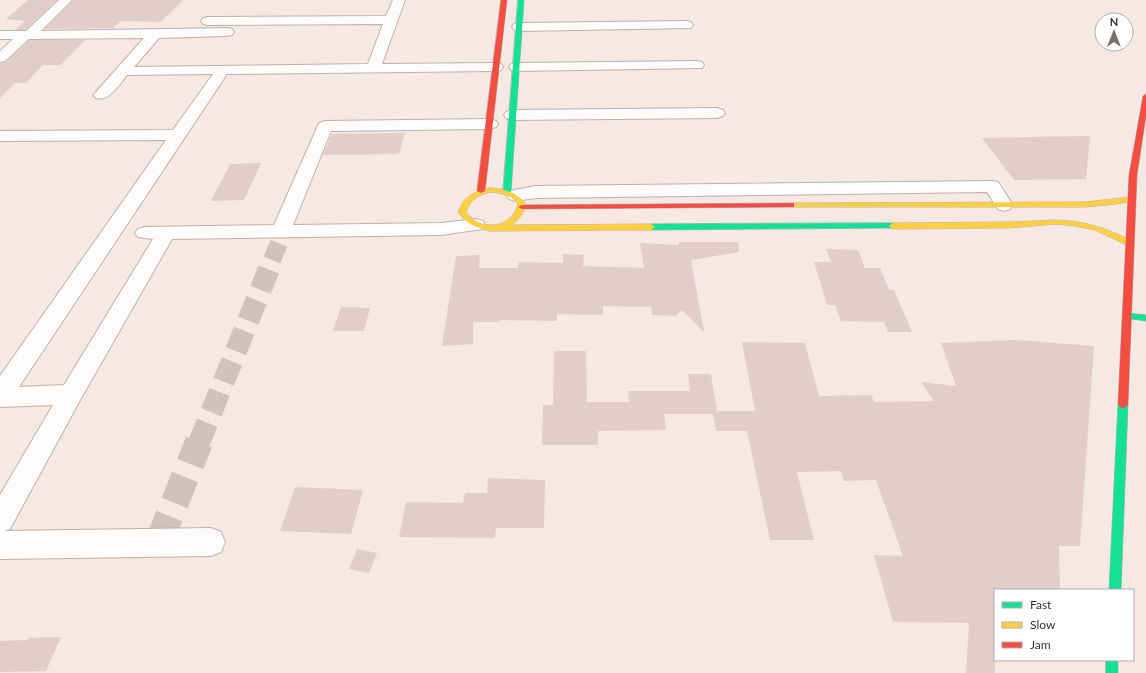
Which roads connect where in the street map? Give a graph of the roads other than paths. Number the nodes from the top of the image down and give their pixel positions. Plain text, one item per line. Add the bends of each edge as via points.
1 (66, 0) edge
2 (399, 0) edge
3 (504, 0) edge
4 (521, 0) edge
5 (392, 20) junction
6 (199, 21) dead end
7 (686, 25) dead end
8 (519, 27) junction
9 (227, 32) dead end
10 (0, 35) edge
11 (27, 35) junction
12 (153, 36) dead end
13 (0, 58) edge
14 (698, 65) dead end
15 (496, 66) junction
16 (516, 67) junction
17 (373, 68) junction
18 (223, 70) junction
19 (124, 71) junction
20 (101, 95) dead end
21 (1146, 96) edge
22 (717, 112) dead end
23 (512, 115) junction
24 (490, 124) junction
25 (178, 135) junction
26 (0, 136) edge
27 (482, 191) junction
28 (515, 198) junction
29 (1132, 199) junction
30 (1004, 205) joint
31 (482, 227) junction
32 (281, 231) junction
33 (145, 233) dead end
34 (166, 233) junction
35 (1130, 243) junction
36 (1127, 316) junction
37 (1146, 318) edge
38 (71, 395) junction
39 (0, 396) edge
40 (0, 520) edge
41 (211, 542) dead end
42 (0, 545) edge
43 (1115, 589) edge
44 (1112, 661) edge
45 (1112, 673) edge

1 - 11 street
2 - 5 street
3 - 15 street
4 - 8 street
5 - 6 street
5 - 17 street
7 - 8 street
8 - 16 street
9 - 11 street
10 - 11 street
11 - 13 street
12 - 19 street
14 - 16 street
15 - 17 street
15 - 24 street
16 - 23 street
17 - 18 street
18 - 19 street
18 - 25 street
19 - 20 street
21 - 29 street via 1133,175
22 - 23 street
23 - 28 street
24 - 27 street
24 - 32 street via 325,126
25 - 26 street
25 - 39 street
27 - 28 street via 499,190
27 - 31 street via 471,196 464,204 462,212 466,220
28 - 30 street via 536,192 992,186
28 - 31 street via 519,215 512,221
29 - 30 street via 1100,205
29 - 35 street
31 - 32 street
31 - 35 street via 1060,223 1084,224
32 - 34 street
33 - 34 street
34 - 38 street
35 - 36 street
36 - 37 street
36 - 43 street
38 - 39 street
38 - 40 street
41 - 42 street
44 - 45 street

